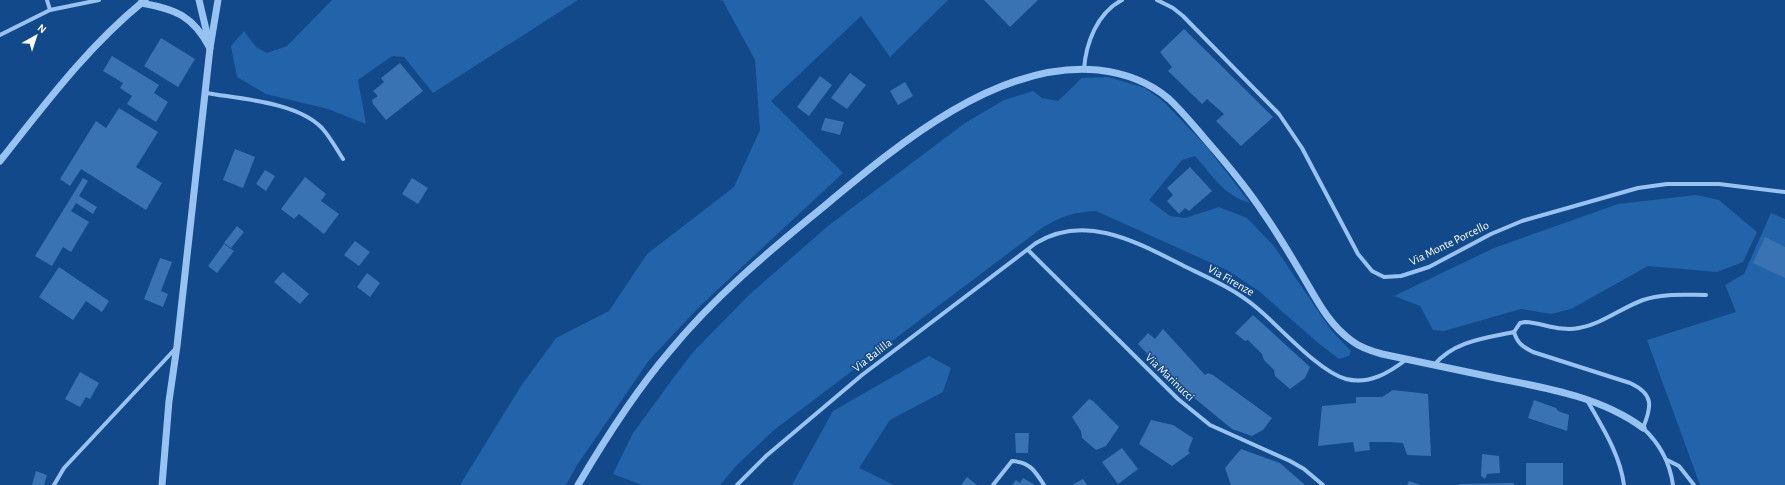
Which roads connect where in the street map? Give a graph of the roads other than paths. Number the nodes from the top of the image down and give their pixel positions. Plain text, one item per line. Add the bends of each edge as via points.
1 (47, 0) edge
2 (98, 0) edge
3 (199, 0) edge
4 (215, 0) edge
5 (218, 0) edge
6 (1121, 0) edge
7 (1157, 0) edge
8 (143, 2) edge
9 (217, 9) junction
10 (50, 10) junction
11 (0, 35) edge
12 (210, 48) junction
13 (1084, 69) junction
14 (206, 93) junction
15 (343, 158) dead end
16 (0, 161) edge
17 (1785, 192) edge
18 (1028, 250) junction
19 (1706, 296) dead end
20 (1514, 332) junction
21 (177, 346) junction
22 (1407, 359) junction
23 (1434, 365) junction
24 (1586, 400) junction
25 (1643, 428) junction
26 (1667, 460) junction
27 (54, 485) edge
28 (162, 485) edge
29 (578, 485) edge
30 (737, 485) edge
31 (993, 485) edge
32 (1044, 485) edge
33 (1323, 485) edge
34 (1624, 485) edge
35 (1673, 485) edge
36 (1694, 485) edge

1 - 10 street
2 - 10 street
3 - 12 street
4 - 9 street
5 - 9 street
6 - 13 street via 1106,13 1092,34 1086,50
7 - 17 street, Via Monte Porcello via 1183,16 1279,114 1302,148 1358,254 1372,271 1384,277 1401,276 1422,269 1522,221 1638,188 1667,184 1719,184
8 - 12 street via 185,16 199,29
8 - 16 street via 84,58
9 - 12 street
10 - 11 street
12 - 14 street
13 - 22 street via 1114,72 1138,79 1171,101 1256,201 1323,311 1335,326 1360,347
13 - 29 street via 1035,75 979,96 909,140 817,212 766,255 696,322 669,352 625,410
14 - 15 street via 288,108 302,113 321,127
14 - 21 street
18 - 22 street, Via Firenze via 1045,238 1074,230 1091,230 1121,236 1240,295 1318,361 1341,376 1358,380 1380,377
18 - 30 street, Via Balilla via 867,372 766,456
18 - 33 street, Via Marinucci via 1198,416 1218,429 1290,461
19 - 20 street via 1663,296 1644,300 1578,329 1525,322 1520,323
20 - 23 street via 1460,345 1446,353
20 - 25 street via 1520,344 1533,352 1639,388 1647,396 1650,404
21 - 27 street via 64,468
21 - 28 street via 169,401
22 - 23 street
23 - 24 street via 1536,386
24 - 25 street via 1617,412
24 - 34 street via 1611,444
25 - 26 street
26 - 35 street
26 - 36 street via 1679,466
31 - 32 street via 1012,461 1022,462 1033,468

